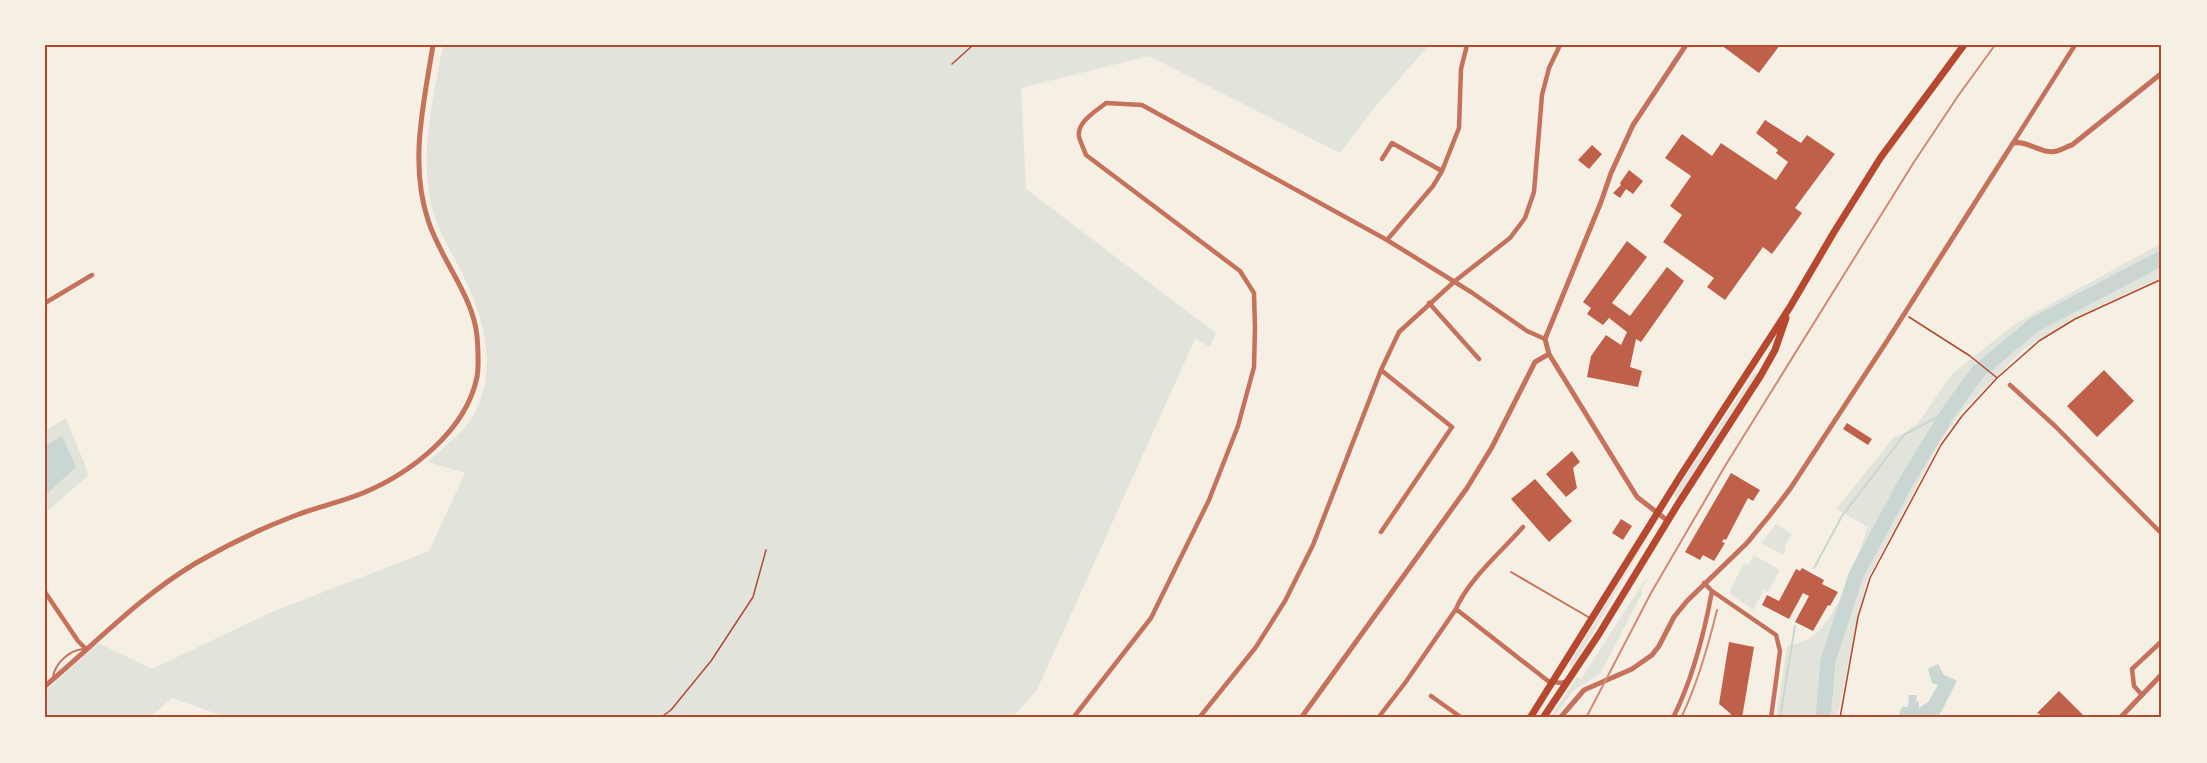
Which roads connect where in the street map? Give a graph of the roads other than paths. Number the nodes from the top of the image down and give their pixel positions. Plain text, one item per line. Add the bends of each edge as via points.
1 (433, 45) edge
2 (1467, 45) edge
3 (1560, 45) edge
4 (1686, 45) edge
5 (1964, 45) edge
6 (2075, 45) edge
7 (2162, 74) edge
8 (2013, 143) junction
9 (1382, 159) dead end
10 (1442, 171) junction
11 (1387, 240) junction
12 (92, 275) dead end
13 (1455, 281) junction
14 (45, 303) edge
15 (1429, 303) junction
16 (1790, 307) junction
17 (1545, 339) junction
18 (1548, 354) junction
19 (1479, 359) dead end
20 (1381, 370) junction
21 (2010, 385) dead end
22 (1658, 513) junction
23 (1668, 521) junction
24 (1523, 527) dead end
25 (1381, 532) dead end
26 (2162, 534) edge
27 (1511, 572) dead end
28 (1704, 583) junction
29 (1712, 591) junction
30 (45, 592) edge
31 (1456, 609) junction
32 (1592, 620) junction
33 (2162, 641) edge
34 (86, 649) junction
35 (2162, 674) edge
36 (1568, 681) junction
37 (1553, 682) junction
38 (45, 686) edge
39 (2142, 695) junction
40 (1431, 696) dead end
41 (1073, 718) edge
42 (1199, 718) edge
43 (1301, 718) edge
44 (1378, 718) edge
45 (1462, 718) edge
46 (1530, 718) edge
47 (1544, 718) edge
48 (1560, 718) edge
49 (1673, 718) edge
50 (1771, 718) edge
51 (2120, 718) edge

1 - 34 street via 419,138 420,183 428,221 467,301 477,335 477,377 459,418 435,446 400,473 362,493 249,535 195,564 151,593
2 - 10 street via 1461,69 1459,128
3 - 13 street via 1542,95 1534,192 1525,218 1504,243
4 - 17 street via 1633,125
5 - 16 main road via 1881,157
6 - 8 street
7 - 8 street via 2072,145 2043,151 2022,141
8 - 28 street via 1790,489 1748,543
9 - 10 street via 1392,142
10 - 11 street
11 - 13 street
11 - 41 street via 1142,105 1106,103 1080,129 1086,155 1240,271 1254,293 1255,328 1254,367 1238,426 1209,500 1151,618
12 - 14 street
13 - 15 street
13 - 17 street via 1527,331
15 - 19 street
15 - 20 street via 1399,332
16 - 22 main road
16 - 23 main road via 1775,350 1761,375
17 - 18 street
18 - 22 street via 1632,490
18 - 43 street via 1535,362 1467,488
20 - 25 street via 1452,427
20 - 42 street via 1313,545 1289,591 1256,647
21 - 26 street
22 - 23 street
22 - 32 main road
23 - 36 main road
24 - 31 street
27 - 32 lane
28 - 29 street
28 - 48 street via 1674,617 1652,655 1632,669 1584,690
29 - 49 street via 1698,653
29 - 50 street via 1776,635 1780,651
30 - 34 street
31 - 37 street
31 - 44 street
32 - 37 main road
33 - 39 street via 2132,669 2134,686
34 - 38 street
35 - 39 street
36 - 37 street
36 - 47 main road
37 - 46 main road
39 - 51 street
40 - 45 street

